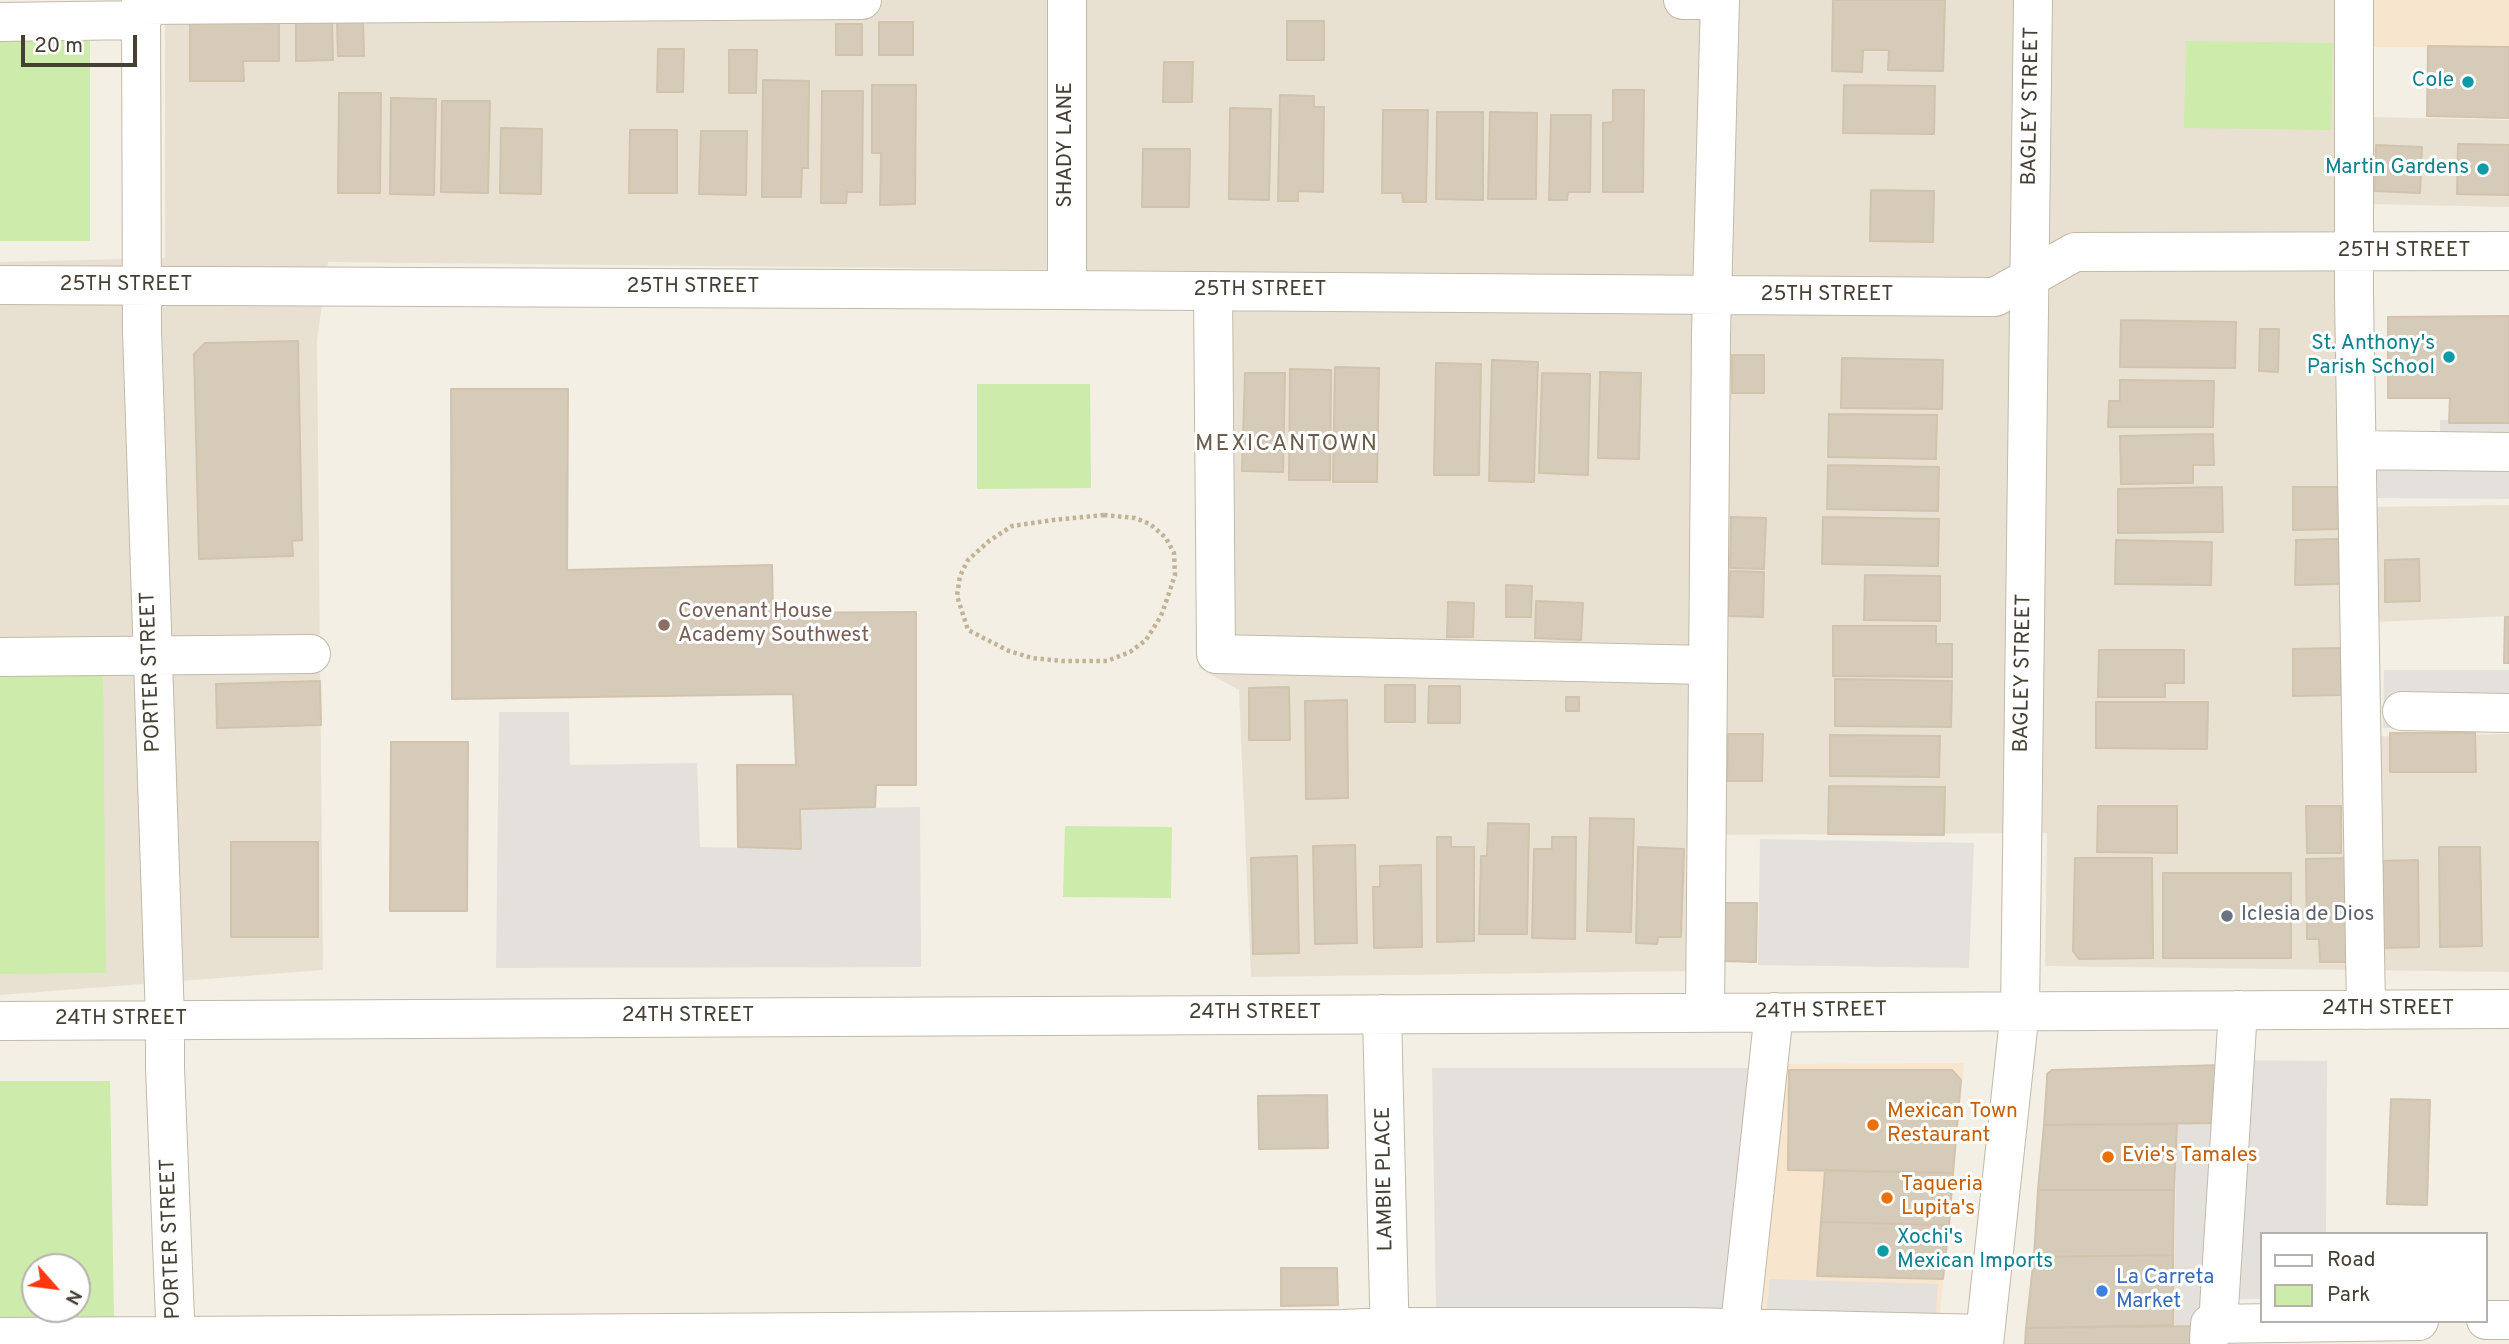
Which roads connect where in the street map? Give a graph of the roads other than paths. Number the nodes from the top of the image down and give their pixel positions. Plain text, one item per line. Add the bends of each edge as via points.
1 (862, 0) edge
2 (1067, 0) edge
3 (1683, 0) edge
4 (2033, 0) edge
5 (2354, 0) edge
6 (141, 9) edge
7 (0, 22) edge
8 (2509, 251) edge
9 (2354, 253) junction
10 (2029, 277) junction
11 (0, 285) edge
12 (141, 286) junction
13 (1067, 290) junction
14 (1213, 291) junction
15 (1712, 295) junction
16 (2357, 450) junction
17 (2509, 452) edge
18 (312, 654) dead end
19 (151, 655) junction
20 (0, 657) edge
21 (1708, 665) junction
22 (2402, 711) dead end
23 (2509, 713) edge
24 (2509, 1009) edge
25 (2020, 1010) junction
26 (2238, 1010) junction
27 (2366, 1010) junction
28 (1774, 1012) junction
29 (1704, 1013) junction
30 (1382, 1014) junction
31 (165, 1020) junction
32 (0, 1021) edge
33 (2488, 1320) edge
34 (2509, 1320) edge
35 (2387, 1323) edge
36 (2214, 1334) edge
37 (1390, 1335) edge
38 (1738, 1336) edge
39 (0, 1337) edge
40 (176, 1339) edge
41 (1985, 1339) edge

1 - 6 street
2 - 13 street, SHADY LANE
3 - 15 street via 1720,0
4 - 10 street, BAGLEY STREET
5 - 9 street
6 - 7 street
6 - 12 street, PORTER STREET
8 - 9 street, 25TH STREET
9 - 10 street, 25TH STREET via 2074,252
9 - 16 street
10 - 15 street, 25TH STREET via 1995,297
10 - 25 street, BAGLEY STREET
11 - 12 street, 25TH STREET
12 - 13 street, 25TH STREET
12 - 19 street, PORTER STREET
13 - 14 street, 25TH STREET
14 - 15 street, 25TH STREET
14 - 21 street via 1216,654
15 - 21 street
16 - 17 street
16 - 27 street
18 - 19 street
19 - 20 street
19 - 31 street, PORTER STREET
21 - 29 street
22 - 23 street
24 - 27 street, 24TH STREET
25 - 26 street, 24TH STREET
25 - 28 street, 24TH STREET
25 - 41 street, BAGLEY STREET
26 - 27 street, 24TH STREET
26 - 36 street
28 - 29 street, 24TH STREET
28 - 38 street
29 - 30 street, 24TH STREET
30 - 31 street, 24TH STREET
30 - 37 street, LAMBIE PLACE
31 - 32 street, 24TH STREET
31 - 40 street, PORTER STREET
33 - 34 street
35 - 36 street
37 - 38 street
37 - 40 street via 1343,1329
38 - 41 street
39 - 40 street

